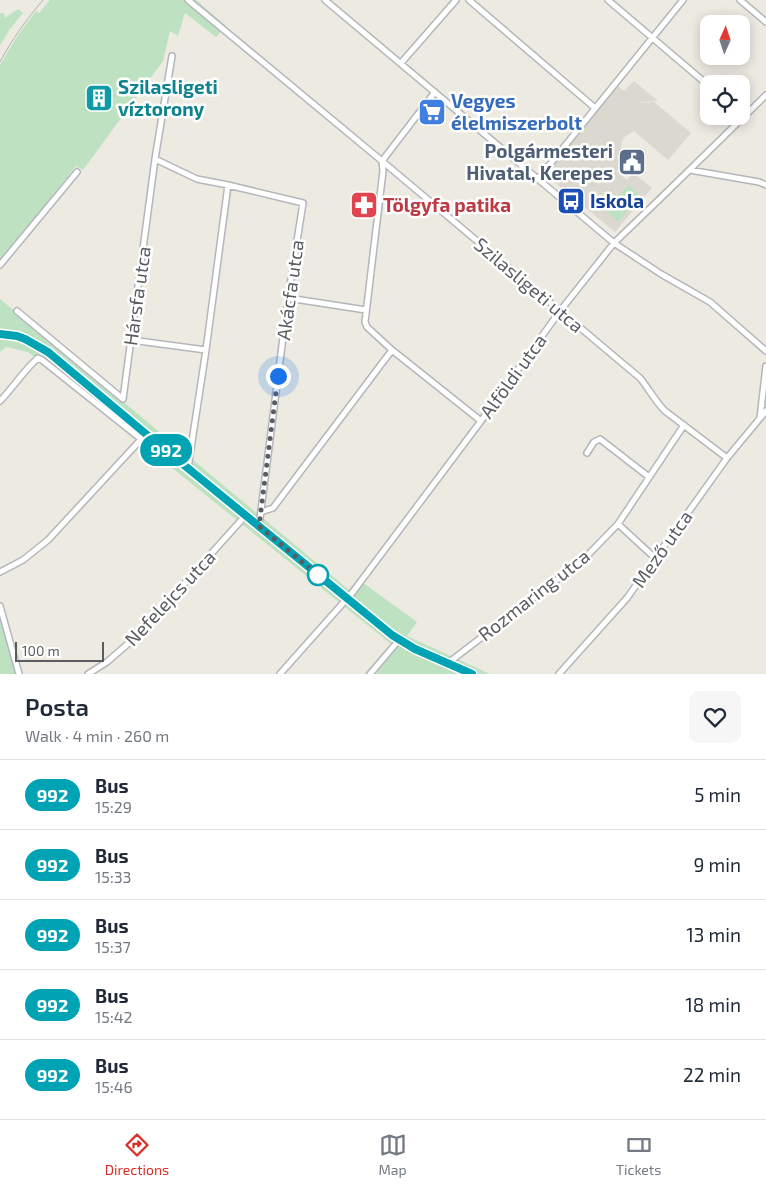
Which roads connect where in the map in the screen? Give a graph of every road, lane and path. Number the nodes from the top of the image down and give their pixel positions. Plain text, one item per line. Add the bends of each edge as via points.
1 (189, 0) edge
2 (325, 0) edge
3 (330, 0) edge
4 (456, 0) edge
5 (469, 0) edge
6 (608, 0) edge
7 (683, 0) edge
8 (740, 0) edge
9 (334, 7) junction
10 (766, 22) edge
11 (652, 38) junction
12 (172, 56) dead end
13 (401, 63) junction
14 (700, 78) edge
15 (434, 92) junction
16 (766, 95) edge
17 (595, 108) junction
18 (750, 109) edge
19 (733, 125) edge
20 (156, 159) junction
21 (382, 161) junction
22 (690, 170) junction
23 (77, 172) dead end
24 (538, 179) junction
25 (228, 185) junction
26 (766, 185) edge
27 (614, 243) junction
28 (0, 265) edge
29 (288, 298) junction
30 (366, 310) junction
31 (17, 311) dead end
32 (560, 311) junction
33 (0, 334) edge
34 (131, 340) junction
35 (206, 350) junction
36 (392, 350) junction
37 (766, 351) edge
38 (766, 366) edge
39 (0, 401) edge
40 (766, 411) edge
41 (760, 419) junction
42 (481, 421) junction
43 (684, 425) junction
44 (143, 436) junction
45 (587, 453) dead end
46 (726, 458) junction
47 (188, 468) junction
48 (649, 478) junction
49 (261, 512) junction
50 (246, 515) junction
51 (618, 524) junction
52 (259, 526) junction
53 (654, 558) junction
54 (0, 572) edge
55 (347, 599) junction
56 (0, 606) edge
57 (399, 640) junction
58 (448, 663) junction
59 (19, 674) edge
60 (88, 674) edge
61 (280, 674) edge
62 (370, 674) edge
63 (472, 674) edge
64 (559, 674) edge

1 - 21 street, Szilasligeti utca
2 - 9 street
3 - 9 street
4 - 13 street
5 - 17 street
6 - 11 street
7 - 11 street
8 - 10 street
9 - 13 street
11 - 14 street
11 - 17 street
12 - 20 street, Hársfa utca
13 - 15 street
15 - 21 street
15 - 24 street
16 - 18 street, Alföldi utca
17 - 24 street
19 - 22 street, Alföldi utca
20 - 25 street via 197,179
20 - 34 street, Hársfa utca
21 - 30 street
21 - 32 street, Szilasligeti utca
22 - 26 street
22 - 27 street, Alföldi utca
23 - 28 street
24 - 27 street
25 - 29 street, Akácfa utca via 303,203
25 - 35 street
27 - 32 street, Alföldi utca
27 - 37 street via 710,302
29 - 30 street
29 - 49 street, Akácfa utca
30 - 36 street via 367,327
31 - 34 street, Hársfa utca via 123,399
32 - 42 street, Alföldi utca
32 - 43 street, Szilasligeti utca via 640,378 658,405
33 - 44 street via 25,339 48,352
34 - 35 street
35 - 47 street
36 - 42 street
36 - 49 street via 273,508
38 - 41 street
39 - 44 street via 38,358
40 - 41 street, Mező utca
41 - 46 street, Mező utca
42 - 55 street, Alföldi utca
43 - 46 street, Szilasligeti utca
43 - 48 street, Rozmaring utca
44 - 47 street
44 - 54 street via 48,540 23,560
45 - 48 street via 600,439
46 - 53 street, Mező utca
47 - 50 street
48 - 51 street, Rozmaring utca
49 - 52 street, Akácfa utca
50 - 52 street
50 - 60 street, Nefelejcs utca via 138,635
51 - 53 street
51 - 58 street, Rozmaring utca via 583,560
52 - 55 street
53 - 64 street, Mező utca via 627,598
55 - 57 street
55 - 61 street, Alföldi utca
56 - 59 street
57 - 58 street
57 - 62 street
58 - 63 street

